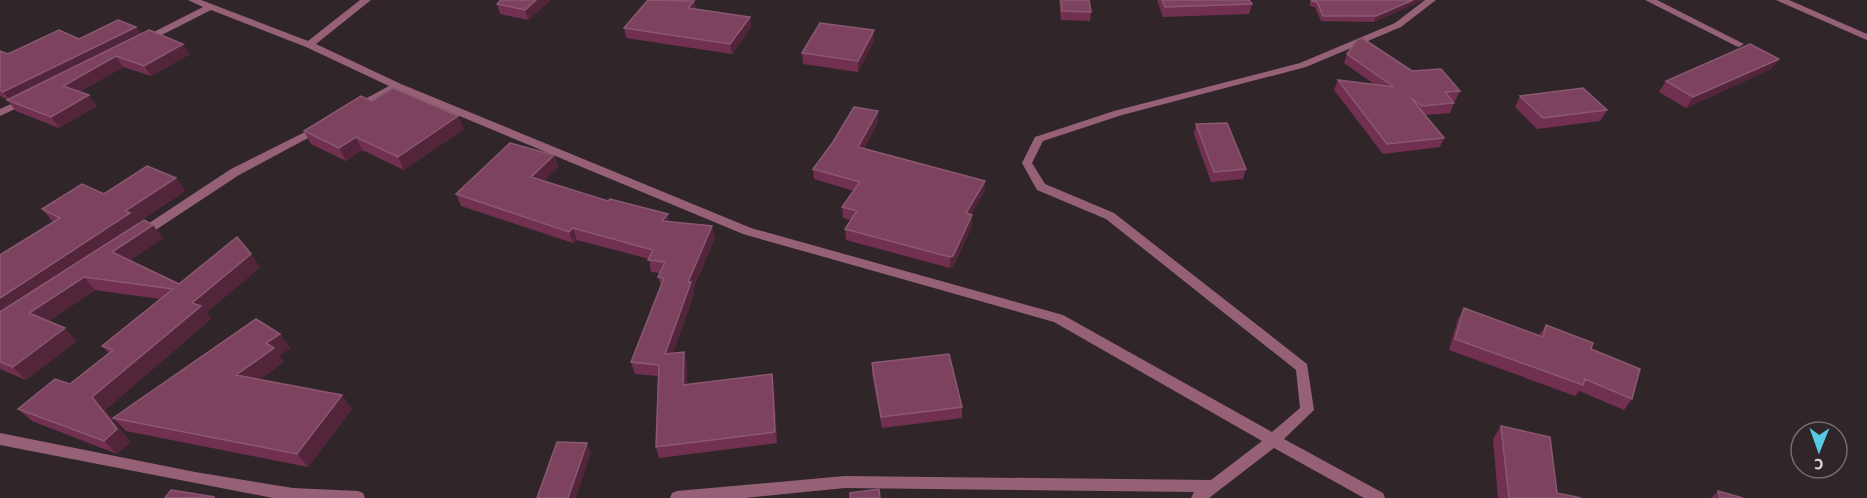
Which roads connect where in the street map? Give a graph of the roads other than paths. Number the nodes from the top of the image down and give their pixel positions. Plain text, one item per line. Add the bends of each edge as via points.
1 (193, 0) edge
2 (366, 0) edge
3 (1431, 0) edge
4 (1650, 0) edge
5 (1781, 0) edge
6 (210, 7) junction
7 (1867, 38) edge
8 (1739, 44) dead end
9 (135, 45) edge
10 (309, 45) junction
11 (398, 86) junction
12 (39, 93) edge
13 (0, 113) edge
14 (347, 113) edge
15 (327, 124) edge
16 (128, 243) edge
17 (1273, 440) junction
18 (4, 443) edge
19 (1210, 486) junction
20 (358, 498) edge
21 (677, 498) edge
22 (1197, 498) edge
23 (1378, 498) edge

1 - 6 street
2 - 10 street
3 - 17 street via 1398,25 1303,65 1118,113 1039,139 1027,163 1041,187 1110,216 1302,368 1307,410
4 - 8 street
5 - 7 street
6 - 9 street
6 - 10 street
10 - 11 street
11 - 14 street
11 - 17 street via 747,231 1058,318
12 - 13 street
15 - 16 street via 236,172
17 - 19 street
17 - 23 street
18 - 20 street via 293,495
19 - 21 street via 845,482
19 - 22 street

